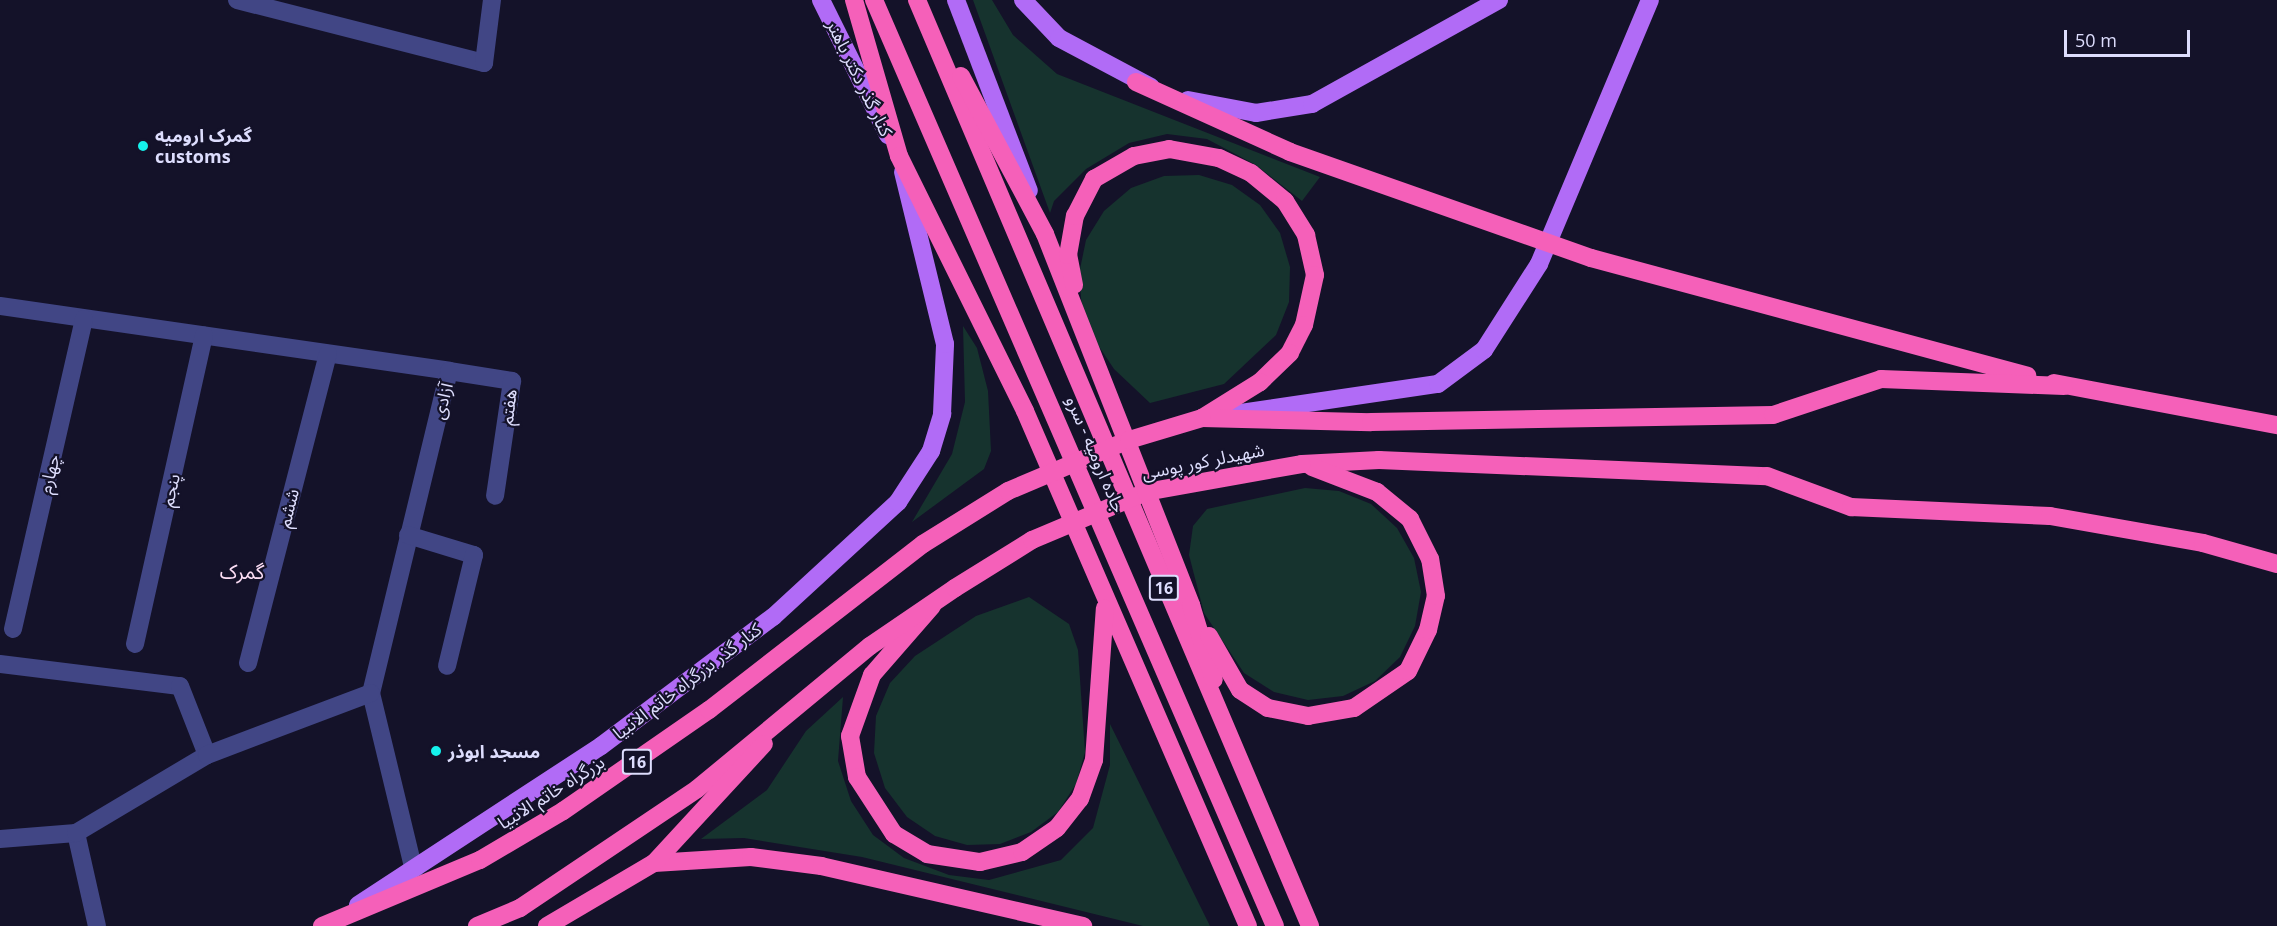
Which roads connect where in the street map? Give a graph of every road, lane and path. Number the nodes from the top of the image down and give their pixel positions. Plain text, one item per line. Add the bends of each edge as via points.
1 (237, 0) edge
2 (492, 0) edge
3 (821, 0) edge
4 (854, 0) edge
5 (874, 0) edge
6 (919, 0) edge
7 (956, 0) edge
8 (1023, 0) edge
9 (1499, 0) edge
10 (1650, 0) edge
11 (1136, 82) junction
12 (899, 156) junction
13 (1046, 234) junction
14 (0, 306) edge
15 (84, 320) junction
16 (204, 336) junction
17 (1087, 348) junction
18 (328, 354) junction
19 (449, 372) junction
20 (2064, 386) junction
21 (1202, 418) junction
22 (2277, 425) edge
23 (1302, 464) junction
24 (495, 496) dead end
25 (408, 536) junction
26 (923, 544) joint
27 (2277, 564) edge
28 (1105, 603) junction
29 (1191, 605) junction
30 (932, 606) junction
31 (773, 617) joint
32 (13, 629) dead end
33 (135, 645) dead end
34 (248, 663) dead end
35 (0, 664) edge
36 (447, 666) dead end
37 (371, 693) junction
38 (794, 708) junction
39 (207, 755) junction
40 (1241, 767) junction
41 (76, 833) junction
42 (0, 839) edge
43 (654, 863) junction
44 (414, 871) junction
45 (326, 924) edge
46 (97, 926) edge
47 (477, 926) edge
48 (547, 926) edge
49 (1083, 926) edge
50 (1248, 926) edge
51 (1275, 926) edge
52 (1310, 926) edge

1 - 2 street via 484,63
3 - 12 main road, کنار گذر دکتر باهنر
4 - 12 highway
5 - 51 highway, جاده ارومیه - سرو
6 - 13 highway
6 - 40 highway, جاده ارومیه - سرو / 16
7 - 13 main road
8 - 11 main road via 1059,38
9 - 11 main road via 1312,104 1256,113 1203,105
10 - 21 main road via 1539,264 1484,350 1438,384
11 - 20 highway, bridge via 1290,152 1592,258
12 - 28 highway via 1025,411
12 - 31 main road, کنار گذر دکتر باهنر via 945,344 942,414 931,451 898,502
13 - 17 highway
14 - 15 street, آزادی
15 - 16 street, آزادی
15 - 32 street, چهارم
16 - 18 street, آزادی
16 - 33 street, پنجم
17 - 21 highway via 1068,255 1075,216 1094,179 1134,156 1169,149 1219,158 1251,173 1285,201 1306,235 1316,275 1312,298 1290,353 1260,382
17 - 29 highway
18 - 19 street, آزادی
18 - 34 street, ششم
19 - 24 street, هفتم via 512,381
19 - 25 street, آزادی
20 - 21 highway via 1881,380 1773,415 1371,422
20 - 22 highway via 2234,413
21 - 26 highway, شهیدلر کور پوسی / 16, bridge via 1129,440 1008,491
23 - 27 highway, شهیدلر کور پوسی via 1379,460 1767,476 1851,507 2050,516 2203,543
23 - 29 highway via 1377,492 1410,519 1430,559 1436,596 1428,630 1408,671 1354,708 1308,716 1268,708 1240,690
23 - 30 highway, شهیدلر کور پوسی, bridge via 1146,492 1032,540
25 - 36 street via 474,555
25 - 37 street, آزادی
26 - 45 highway, بزرگراه خاتم الانبیا / 16 via 709,710 563,811 480,860
28 - 30 highway via 1094,760 1080,800 1057,828 1022,852 980,862 927,854 894,834 856,777 850,736 872,675
28 - 50 highway
29 - 40 highway
30 - 38 highway via 870,646
31 - 44 main road, کنار گذر بزرگراه خاتم الانبیا via 601,746
35 - 39 street via 180,686
37 - 39 street
37 - 44 street, آزادی
38 - 43 highway via 719,798
38 - 47 highway via 697,789 628,837 520,908
39 - 41 street
40 - 52 highway, جاده ارومیه - سرو / 16
41 - 42 street
41 - 46 street
43 - 48 highway
43 - 49 highway via 751,857 820,866
44 - 45 main road, کنار گذر بزرگراه خاتم الانبیا

